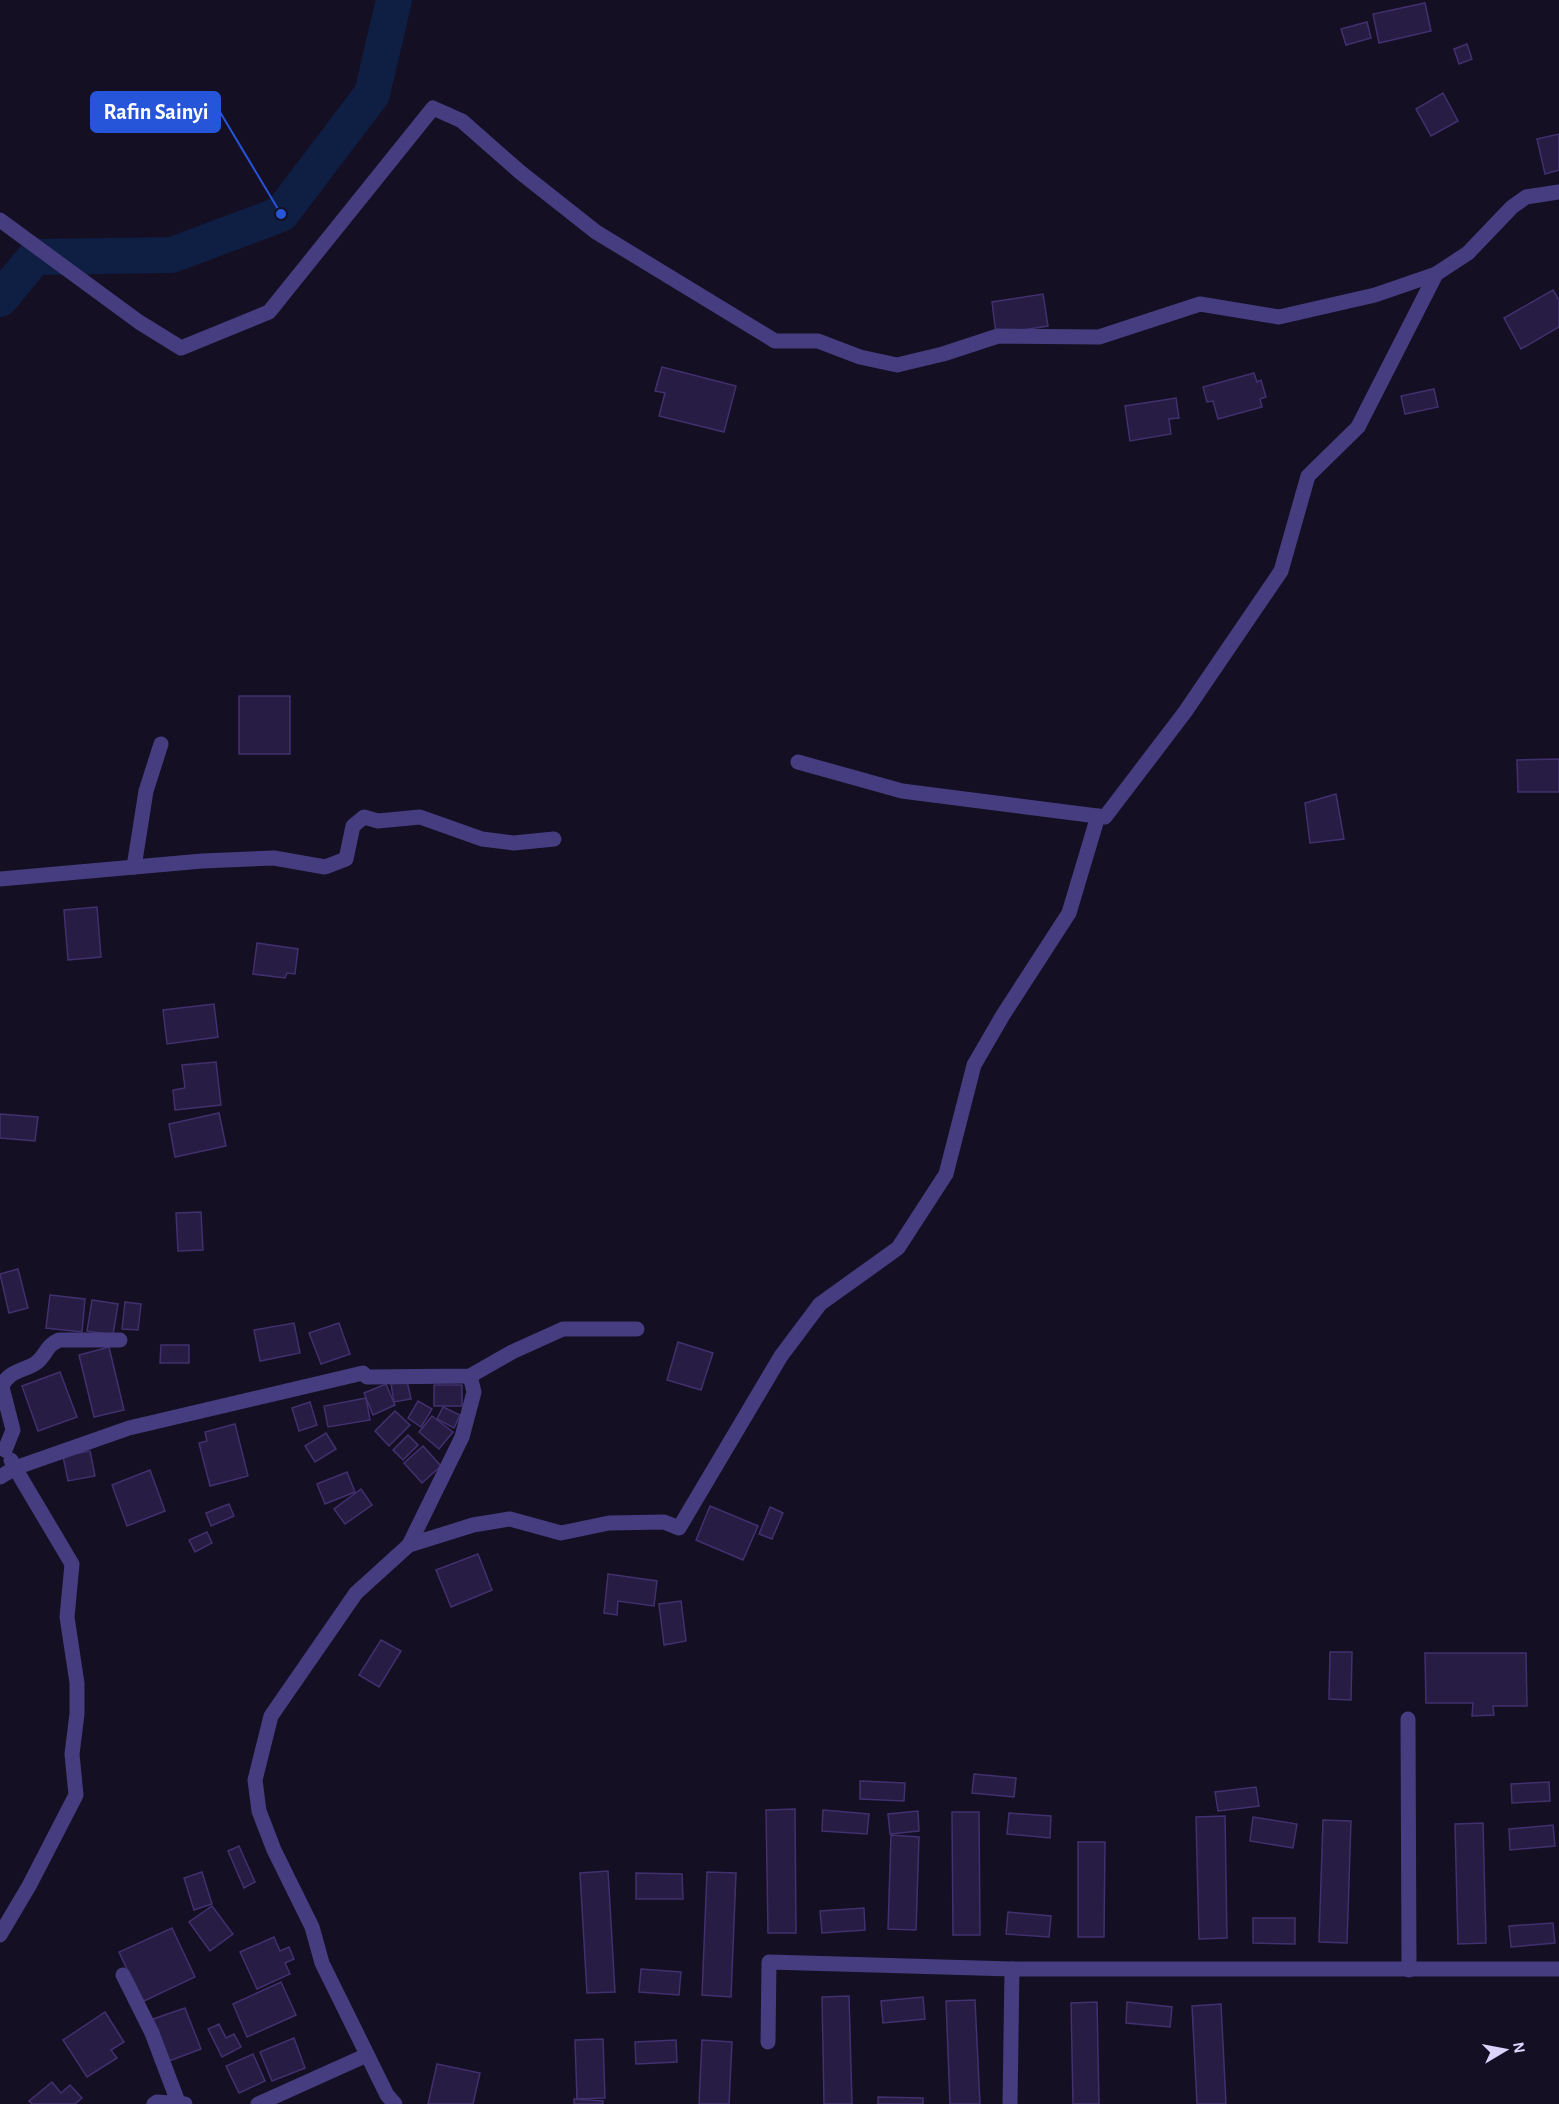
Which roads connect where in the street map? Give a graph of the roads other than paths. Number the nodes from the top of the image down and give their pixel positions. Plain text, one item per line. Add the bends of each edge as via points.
1 (1559, 192) edge
2 (0, 220) edge
3 (1436, 274) junction
4 (160, 744) dead end
5 (798, 762) dead end
6 (1098, 816) junction
7 (554, 839) dead end
8 (134, 867) junction
9 (0, 879) edge
10 (637, 1329) dead end
11 (120, 1340) dead end
12 (470, 1376) junction
13 (3, 1446) edge
14 (15, 1468) junction
15 (0, 1477) edge
16 (409, 1545) junction
17 (1408, 1719) dead end
18 (0, 1935) edge
19 (1012, 1969) junction
20 (1559, 1969) edge
21 (1409, 1970) junction
22 (123, 1975) dead end
23 (768, 2042) dead end
24 (367, 2055) junction
25 (182, 2103) edge
26 (154, 2104) edge
27 (258, 2104) edge
28 (394, 2104) edge
29 (1010, 2104) edge

1 - 3 street via 1526,197 1468,253
2 - 3 street via 139,322 181,348 268,312 433,108 462,121 596,232 775,341 818,341 860,357 897,365 998,336 1099,337 1200,304 1278,317 1375,295
3 - 6 street via 1358,427 1308,476 1281,571 1185,712 1105,817
4 - 8 street via 146,791
5 - 6 street via 902,790
6 - 16 street via 1069,914 974,1065 946,1174 898,1248 820,1304 781,1356 679,1528 664,1522 609,1523 561,1533 510,1519 473,1525
7 - 8 street via 514,843 482,839 420,818 378,821 364,817 353,826 346,859 325,867 274,858
8 - 9 street
10 - 12 street via 563,1329
11 - 13 street via 59,1340 50,1343 33,1365 10,1375 2,1387 13,1430
12 - 14 street via 367,1377 363,1373 129,1428
12 - 16 street via 474,1392 462,1437
13 - 14 street
14 - 15 street
14 - 18 street via 72,1564 67,1617 77,1683 72,1754 76,1795
16 - 24 street via 356,1593 271,1716 255,1780 259,1811 274,1850 312,1927 322,1964
17 - 21 street
19 - 21 street
19 - 23 street via 769,1962
19 - 29 street
20 - 21 street
22 - 25 street
24 - 27 street
24 - 28 street
25 - 26 street

